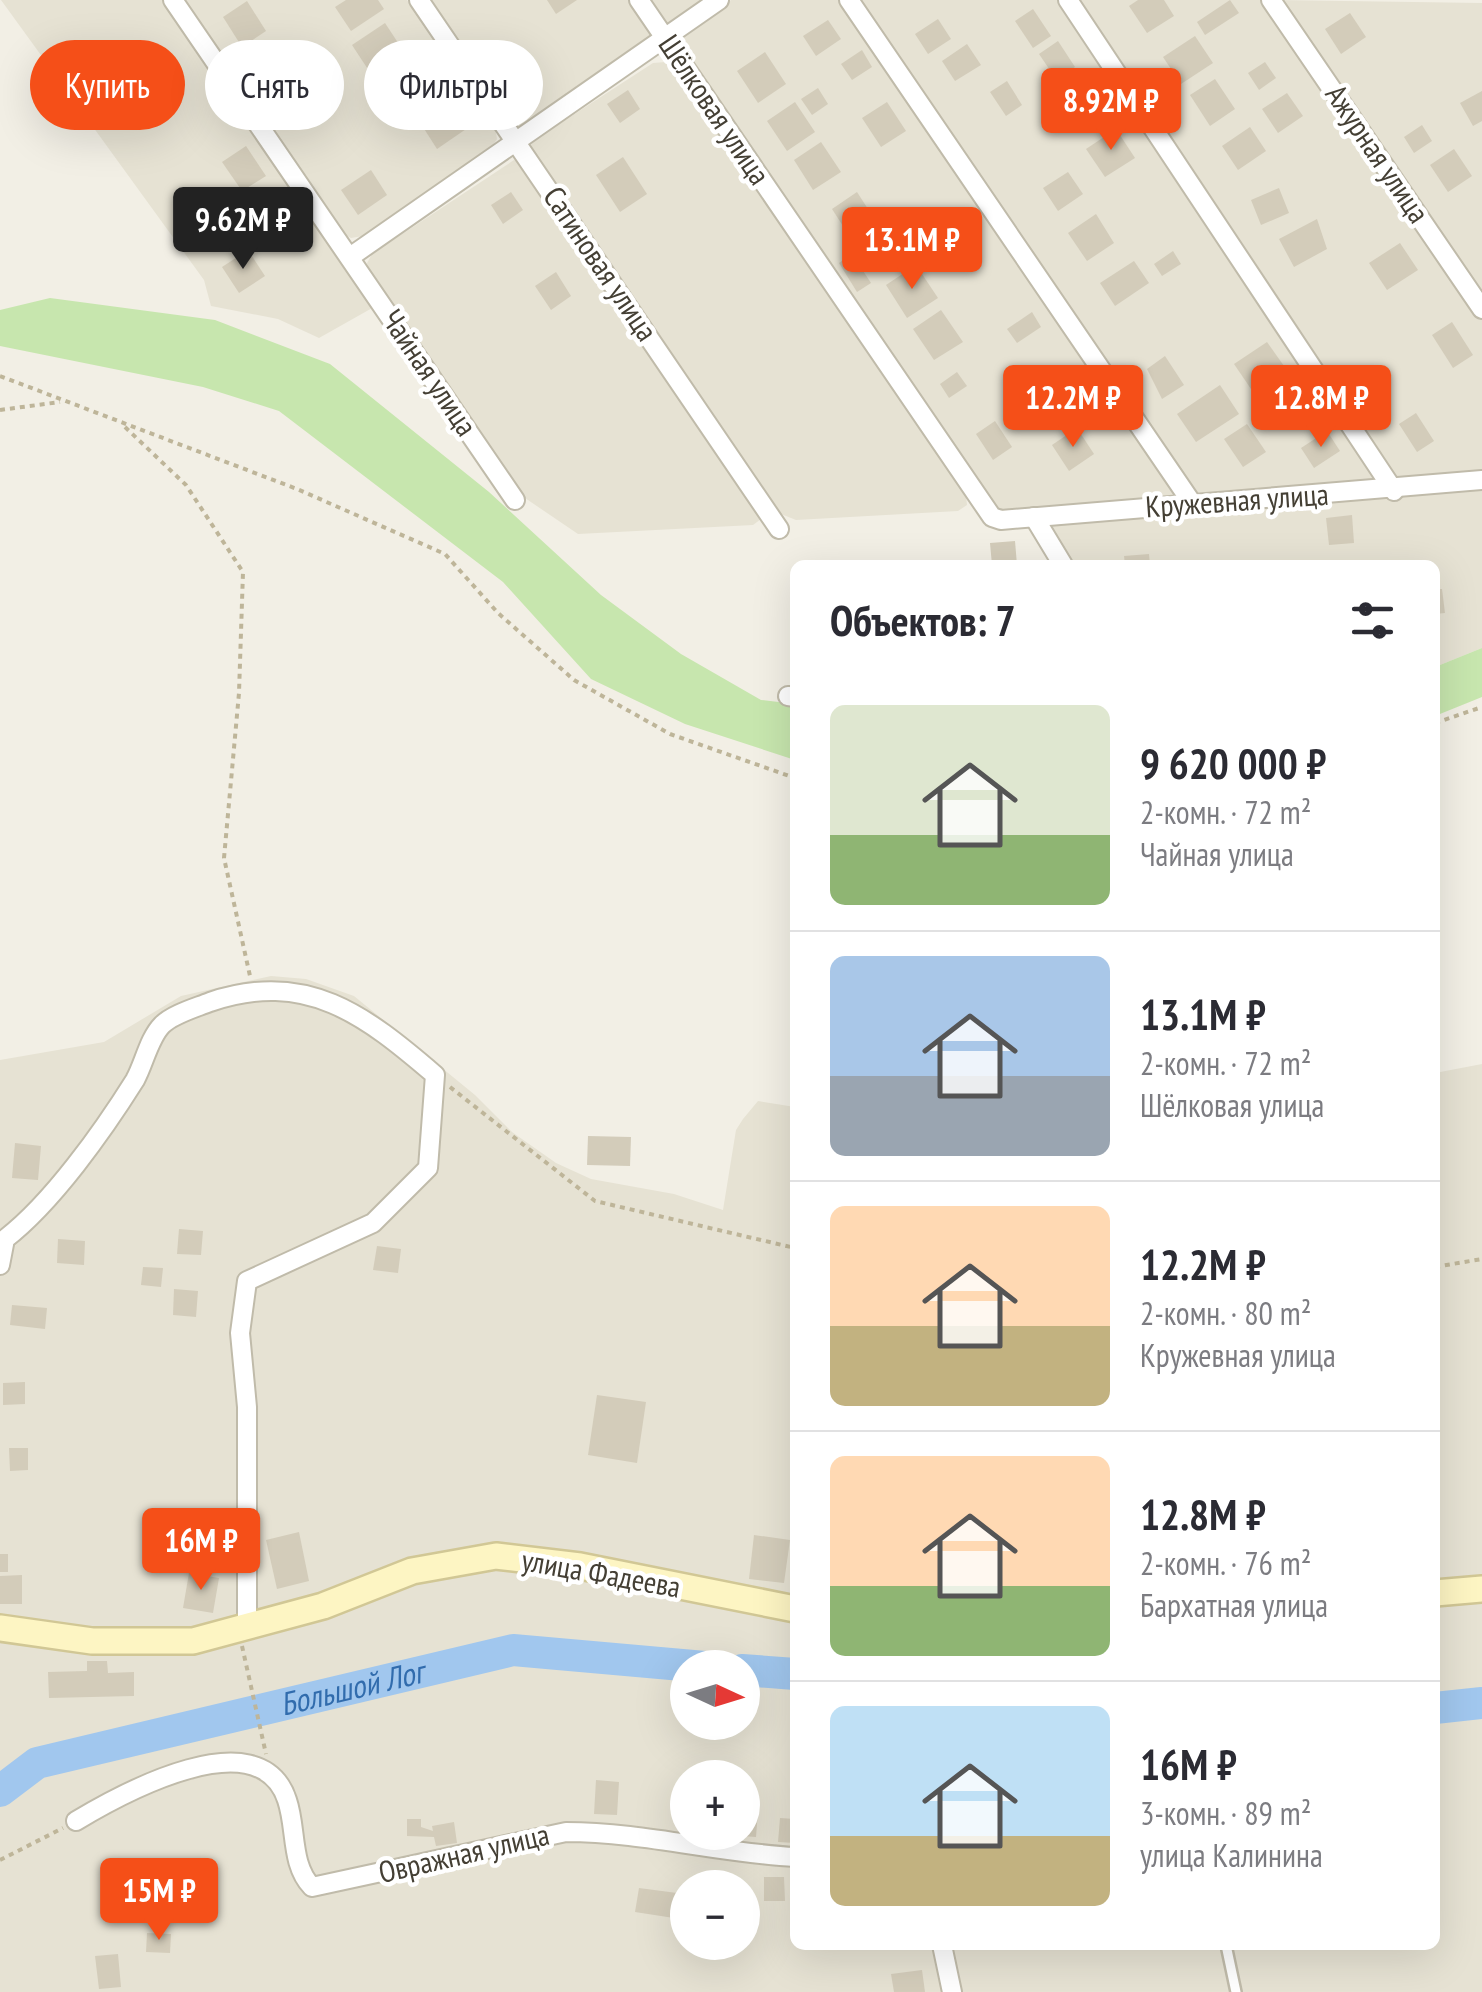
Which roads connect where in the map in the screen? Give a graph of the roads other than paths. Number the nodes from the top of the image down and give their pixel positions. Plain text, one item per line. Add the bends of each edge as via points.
1 (173, 0) edge
2 (419, 0) edge
3 (639, 0) edge
4 (719, 0) edge
5 (850, 0) edge
6 (1068, 0) edge
7 (1271, 0) edge
8 (665, 38) junction
9 (517, 141) junction
10 (350, 258) junction
11 (1482, 309) edge
12 (1482, 480) edge
13 (1394, 491) junction
14 (515, 500) dead end
15 (1192, 503) junction
16 (992, 517) joint
17 (1034, 517) junction
18 (779, 529) dead end
19 (1060, 560) edge
20 (3, 1239) edge
21 (0, 1265) edge
22 (1482, 1589) edge
23 (1440, 1593) edge
24 (790, 1608) edge
25 (0, 1628) edge
26 (243, 1630) junction
27 (76, 1821) road end
28 (790, 1857) edge
29 (943, 1950) edge
30 (1227, 1950) edge
31 (952, 1992) edge
32 (1236, 1992) edge

1 - 10 street, Чайная улица
2 - 9 street, Сатиновая улица
3 - 8 street, Шёлковая улица
4 - 8 street
5 - 15 street
6 - 13 street
7 - 11 street, Ажурная улица
8 - 9 street
8 - 16 street, Шёлковая улица
9 - 10 street
9 - 18 street, Сатиновая улица
10 - 14 street, Чайная улица
12 - 13 street, Кружевная улица
13 - 15 street, Кружевная улица
15 - 17 street, Кружевная улица
16 - 17 street, Кружевная улица
17 - 19 street
20 - 21 street
20 - 26 street via 26,1222 107,1125 161,1026 194,1008 254,990 323,999 374,1022 435,1075 428,1168 374,1223 247,1281 240,1332 247,1407
22 - 23 street
24 - 26 street, улица Фадеева via 496,1556 412,1572
25 - 26 street, улица Фадеева via 152,1642 193,1642
27 - 28 street, Овражная улица via 108,1800 197,1768 255,1764 282,1786 301,1876 312,1887 566,1832
29 - 31 street
30 - 32 lane

